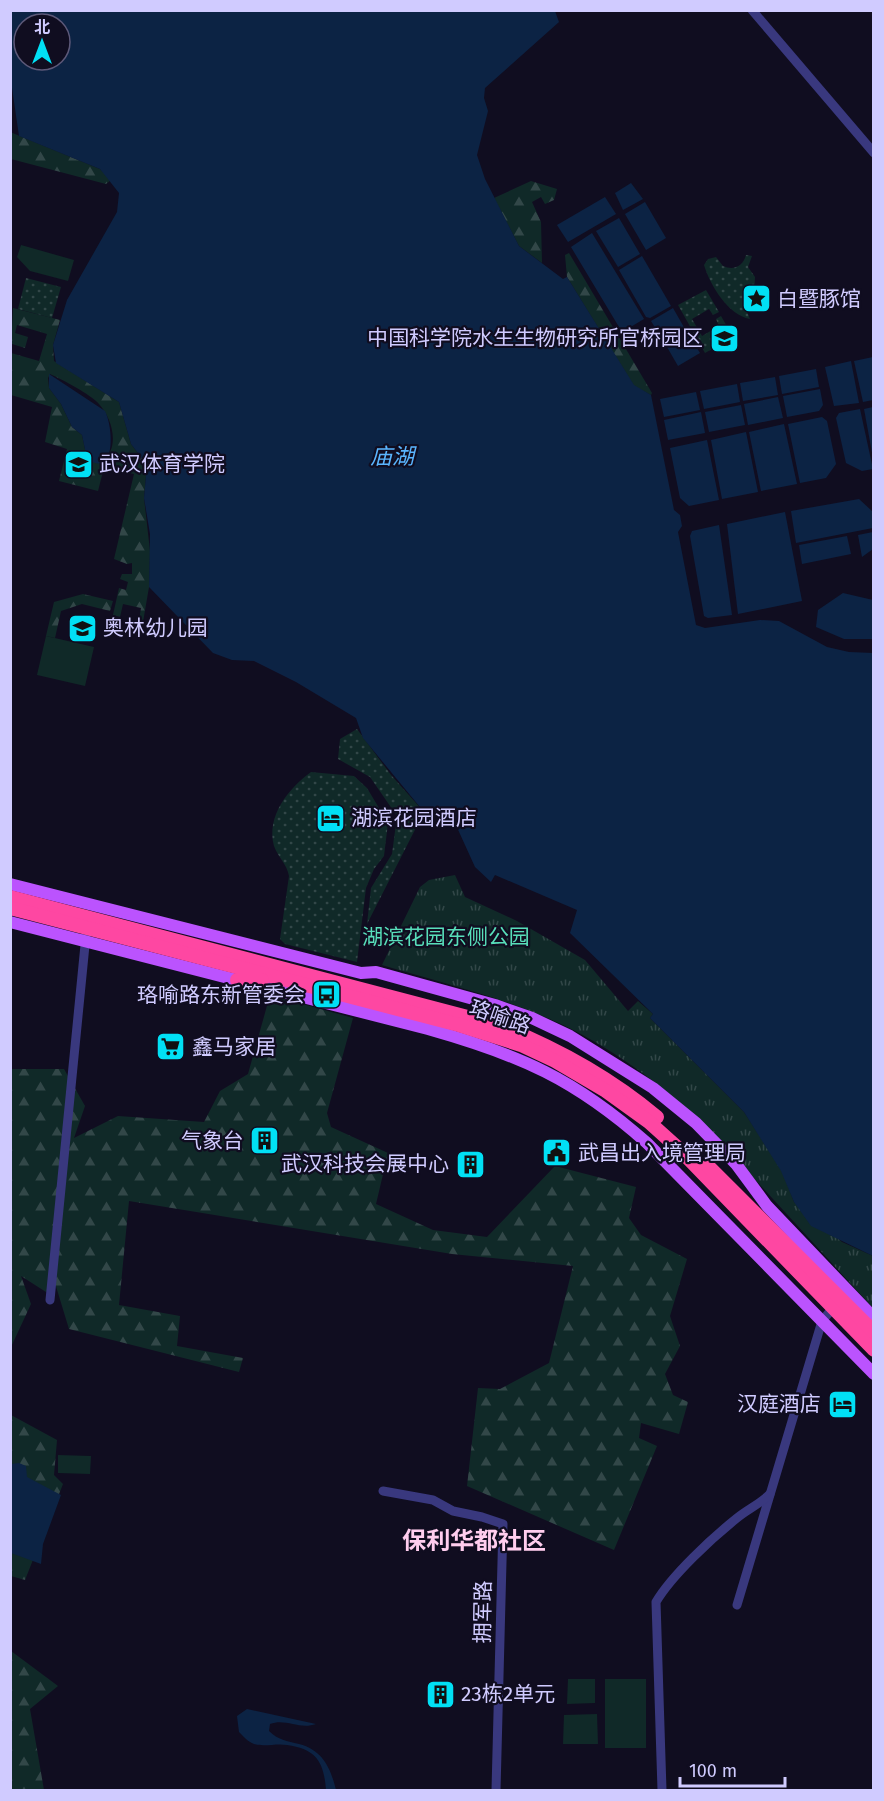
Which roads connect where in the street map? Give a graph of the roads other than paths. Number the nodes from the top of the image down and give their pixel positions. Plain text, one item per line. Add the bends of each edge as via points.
1 (752, 10) edge
2 (873, 153) edge
3 (10, 884) edge
4 (10, 897) edge
5 (10, 908) edge
6 (10, 922) edge
7 (88, 923) junction
8 (237, 980) junction
9 (281, 980) junction
10 (50, 1300) dead end
11 (832, 1309) junction
12 (873, 1318) edge
13 (822, 1321) junction
14 (873, 1332) edge
15 (873, 1350) edge
16 (873, 1374) edge
17 (383, 1491) dead end
18 (770, 1494) junction
19 (737, 1605) dead end
20 (495, 1791) edge
21 (662, 1791) edge

1 - 2 street
3 - 7 main road
4 - 7 highway, 珞喻路
5 - 7 highway, 珞喻路
6 - 7 main road
7 - 8 main road
7 - 9 highway, 珞喻路
7 - 10 street
7 - 12 main road via 361,973 376,972 495,1005 570,1036 653,1088 696,1123 736,1164 767,1206
7 - 14 highway, 珞喻路 via 471,1017 556,1049 615,1083 657,1118
8 - 9 highway
8 - 13 main road via 491,1047 548,1071 605,1108 647,1143
9 - 11 highway, 珞喻路 via 493,1035 536,1052 590,1081 638,1113 679,1149
11 - 13 street
11 - 15 highway, 珞喻路
13 - 16 main road
13 - 18 street
17 - 20 street, 拥军路 via 433,1500 453,1511 502,1524
18 - 19 street
18 - 21 street via 737,1517 665,1587 656,1602

